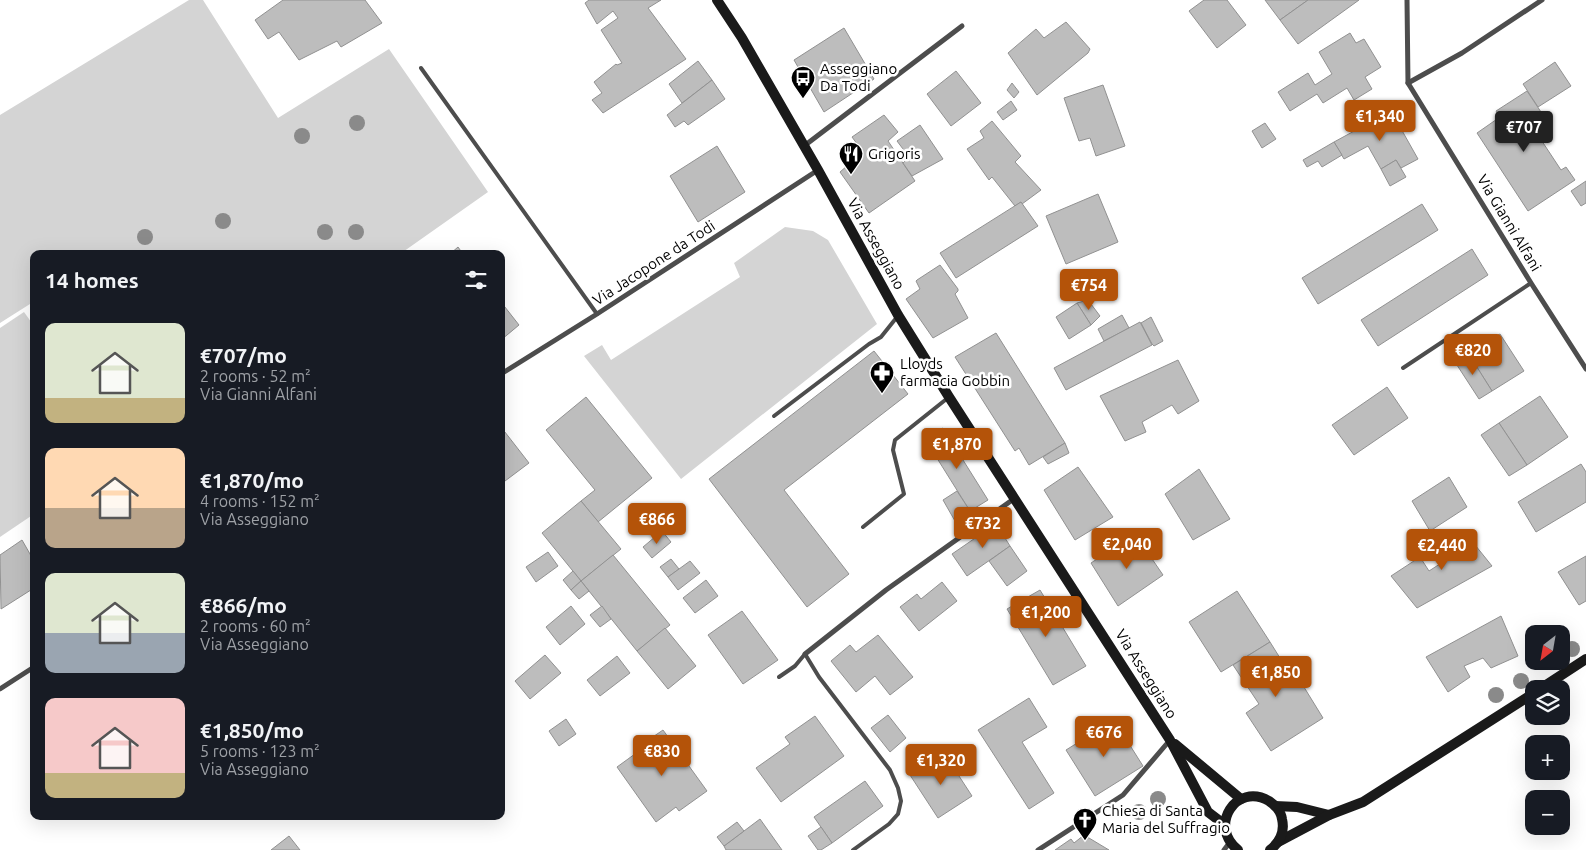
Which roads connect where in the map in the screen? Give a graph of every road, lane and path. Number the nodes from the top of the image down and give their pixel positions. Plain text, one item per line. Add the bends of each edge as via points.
1 (717, 0) edge
2 (1407, 0) edge
3 (1542, 0) edge
4 (962, 26) dead end
5 (421, 68) dead end
6 (1408, 83) junction
7 (804, 146) junction
8 (818, 170) junction
9 (1531, 284) junction
10 (597, 314) junction
11 (898, 315) junction
12 (1403, 368) dead end
13 (1586, 369) edge
14 (505, 372) edge
15 (949, 397) junction
16 (774, 416) dead end
17 (1015, 498) junction
18 (863, 527) dead end
19 (805, 654) junction
20 (1586, 659) edge
21 (30, 670) edge
22 (779, 677) dead end
23 (1554, 680) edge
24 (0, 689) edge
25 (1525, 699) edge
26 (1170, 740) junction
27 (1241, 799) junction
28 (1275, 806) junction
29 (1329, 815) junction
30 (1224, 825) junction
31 (1278, 842) junction
32 (1227, 846) edge
33 (853, 850) edge
34 (1038, 850) edge
35 (1238, 850) edge
36 (1270, 850) edge

1 - 7 street, Via Asseggiano
2 - 6 street
3 - 6 street via 1462,53
4 - 7 street
5 - 10 lane
6 - 9 street, Via Gianni Alfani
7 - 8 street, Via Asseggiano
8 - 10 street, Via Jacopone da Todi
8 - 11 street, Via Asseggiano
9 - 12 lane
9 - 13 street, Via Gianni Alfani
10 - 14 street, Via Jacopone da Todi
11 - 15 street, Via Asseggiano
11 - 16 lane via 881,337
15 - 17 street, Via Asseggiano
15 - 18 lane via 895,440 893,450 904,494
17 - 19 street via 886,590
17 - 26 street, Via Asseggiano
19 - 22 lane
19 - 33 lane via 890,770 898,788 901,801 898,814
20 - 23 street
21 - 24 street
25 - 29 street via 1363,802
26 - 27 street, Via Asseggiano
26 - 30 street, Via Asseggiano via 1208,812
26 - 34 street, Via Asseggiano via 1123,795
27 - 28 street via 1255,796
27 - 30 street via 1229,809
28 - 29 street via 1297,807
28 - 31 street via 1283,824
29 - 31 street
30 - 32 street, Via Asseggiano
31 - 36 street
32 - 35 street, Via Asseggiano

